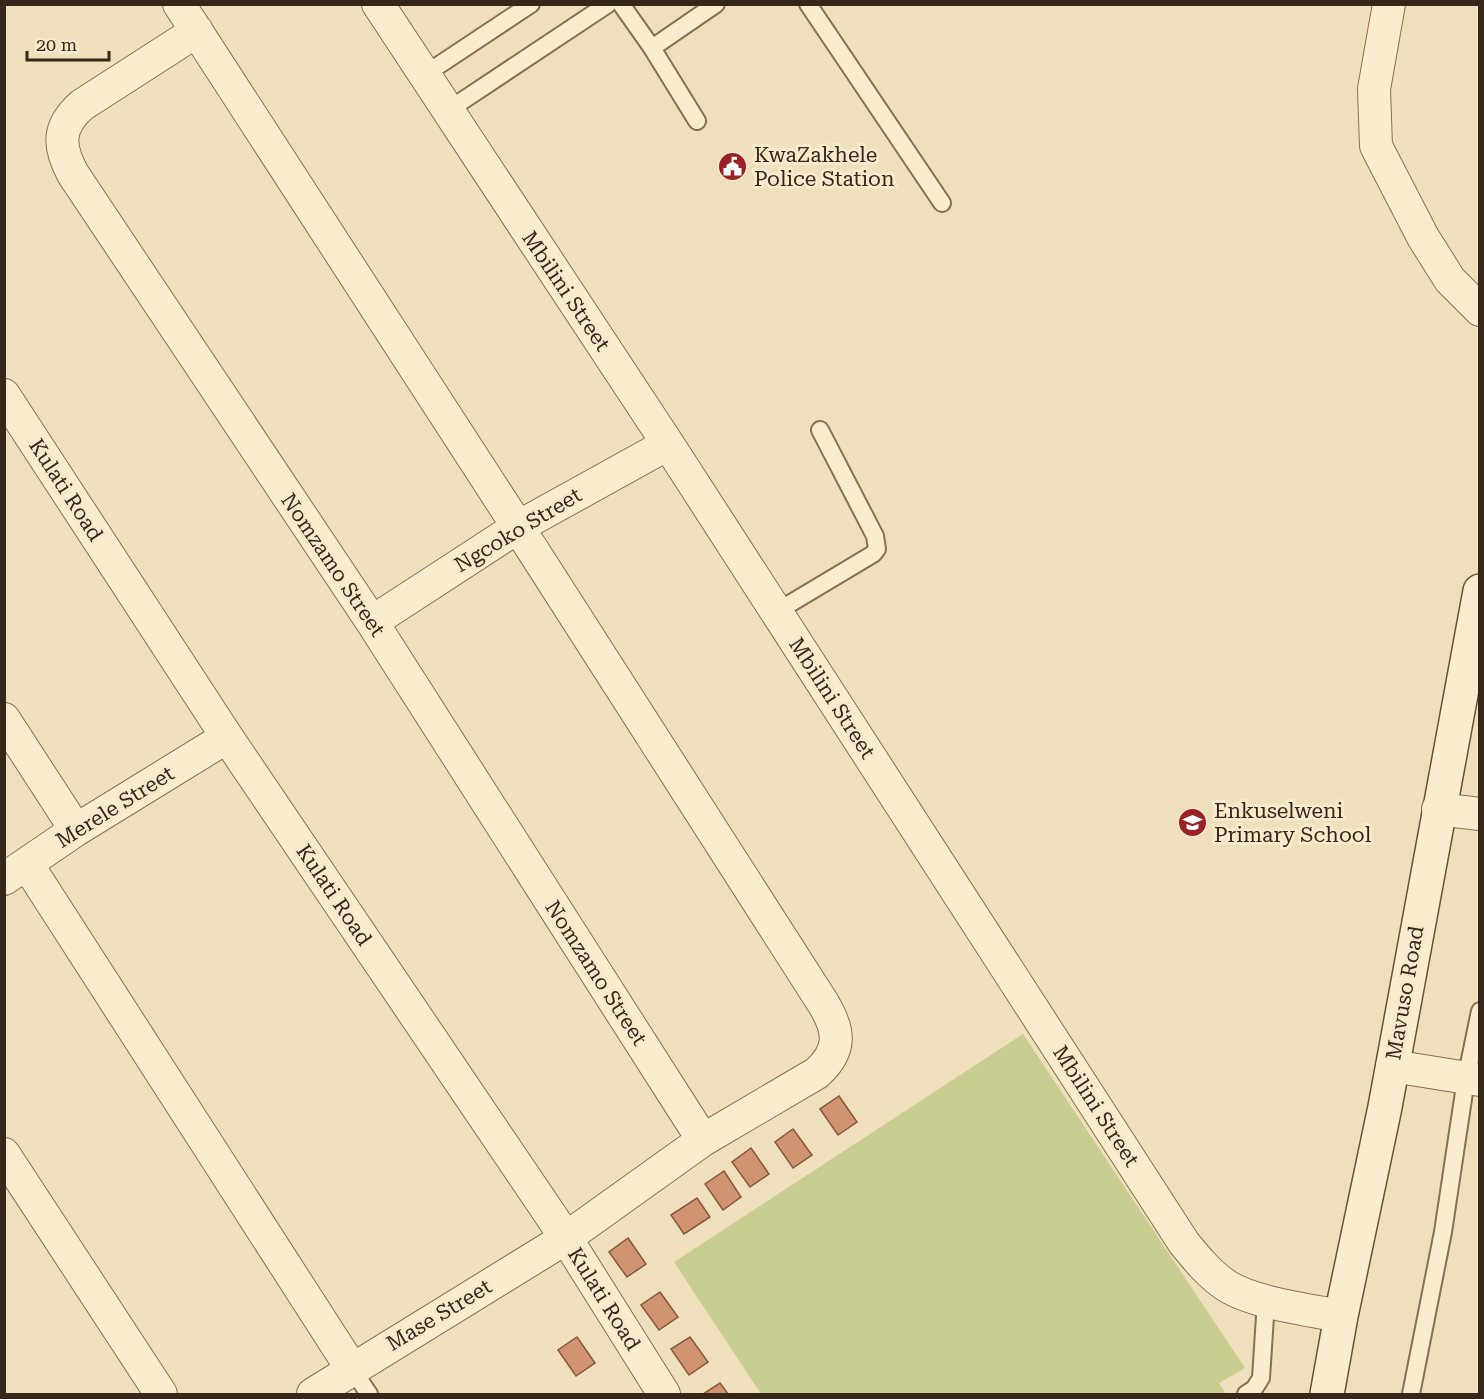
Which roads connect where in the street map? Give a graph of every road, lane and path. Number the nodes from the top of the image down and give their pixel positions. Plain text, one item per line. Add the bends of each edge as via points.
1 (179, 4) edge
2 (378, 4) edge
3 (531, 4) edge
4 (608, 4) edge
5 (621, 4) edge
6 (716, 4) edge
7 (808, 4) edge
8 (1379, 6) edge
9 (197, 31) junction
10 (652, 48) junction
11 (424, 75) junction
12 (447, 111) junction
13 (697, 121) dead end
14 (942, 203) dead end
15 (1479, 310) edge
16 (4, 395) edge
17 (820, 430) dead end
18 (668, 444) junction
19 (518, 527) junction
20 (1479, 591) edge
21 (776, 612) junction
22 (372, 622) junction
23 (4, 719) edge
24 (227, 737) junction
25 (1438, 809) junction
26 (1479, 814) edge
27 (76, 830) junction
28 (16, 871) edge
29 (1479, 1011) edge
30 (1392, 1066) junction
31 (1473, 1080) edge
32 (703, 1140) junction
33 (4, 1155) edge
34 (566, 1238) junction
35 (1266, 1301) junction
36 (1341, 1316) junction
37 (352, 1369) junction
38 (161, 1395) edge
39 (313, 1395) edge
40 (369, 1395) edge
41 (664, 1395) edge
42 (1246, 1395) edge
43 (1327, 1395) edge
44 (1411, 1395) edge

1 - 9 street, Mase Street
2 - 11 street, Mbilini Street
3 - 11 lane
4 - 12 lane
5 - 10 lane
6 - 10 lane
7 - 14 lane
8 - 15 street via 1374,89 1376,146 1450,280
9 - 19 street, Mase Street
9 - 22 street, Nomzamo Street via 71,115 64,132 63,155
10 - 13 lane
11 - 12 street, Mbilini Street
12 - 18 street, Mbilini Street
16 - 24 street, Kulati Road
17 - 21 lane via 878,545 873,554
18 - 19 street, Ngcoko Street
18 - 21 street, Mbilini Street
19 - 22 street, Ngcoko Street
19 - 32 street, Mase Street via 831,1016 836,1041 828,1063
20 - 25 street, Mavuso Road
21 - 35 street, Mbilini Street via 1184,1243 1228,1287
22 - 32 street, Nomzamo Street
23 - 27 street
24 - 27 street, Merele Street
24 - 34 street, Kulati Road
25 - 26 street
25 - 30 street, Mavuso Road
27 - 28 street, Merele Street
28 - 37 street
29 - 31 lane
30 - 31 street
30 - 36 street, Mavuso Road
31 - 44 lane
32 - 34 street, Mase Street
33 - 38 street
34 - 37 street, Mase Street
34 - 41 street, Kulati Road
35 - 36 street, Mbilini Street
35 - 42 lane via 1261,1378
36 - 43 street, Mavuso Road
37 - 39 street, Mase Street
37 - 40 lane

